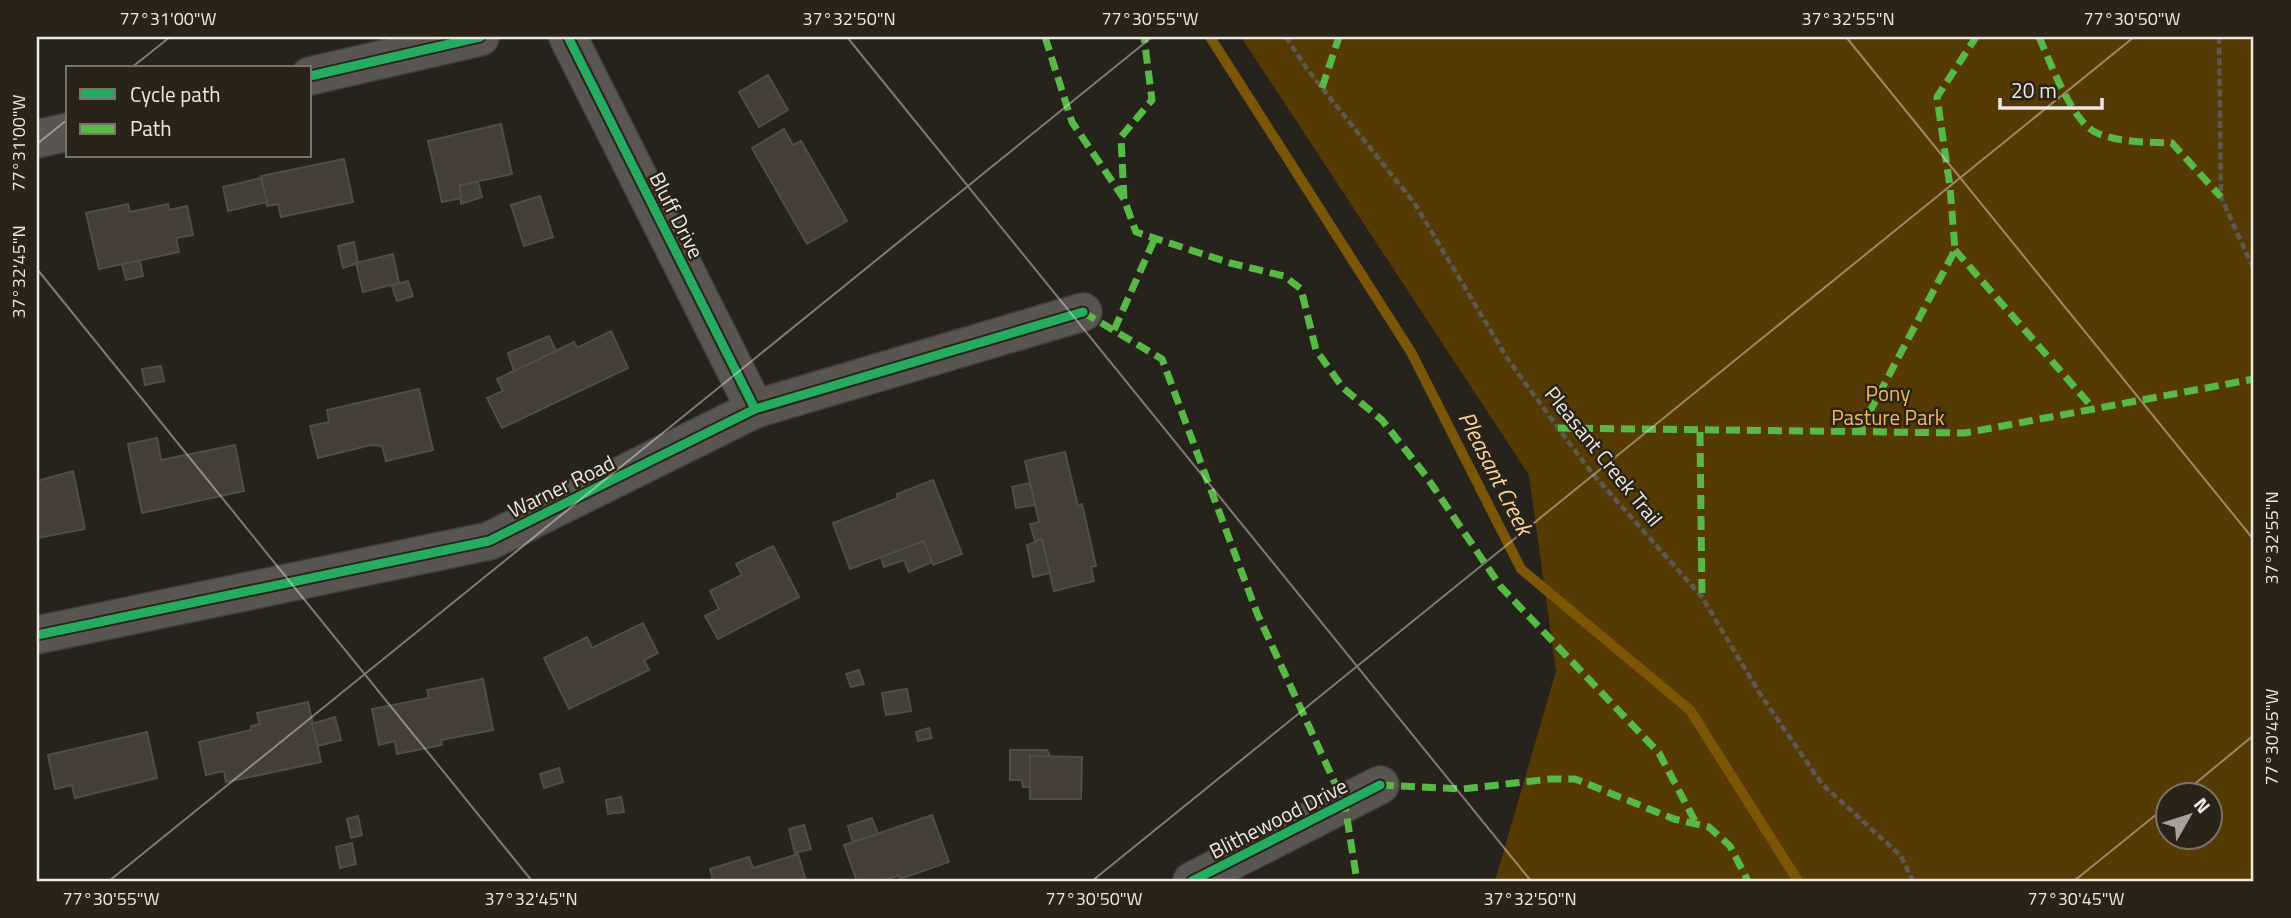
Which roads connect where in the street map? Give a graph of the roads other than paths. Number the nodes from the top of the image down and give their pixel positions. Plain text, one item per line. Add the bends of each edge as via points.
1 (480, 37) edge
2 (568, 37) edge
3 (312, 76) edge
4 (66, 132) edge
5 (37, 139) edge
6 (1083, 312) dead end
7 (755, 409) junction
8 (37, 635) edge
9 (1380, 785) dead end
10 (1192, 881) edge

1 - 3 street
2 - 7 street, Bluff Drive
4 - 5 street
6 - 7 street, Warner Road
7 - 8 street, Warner Road via 488,541
9 - 10 street, Blithewood Drive

